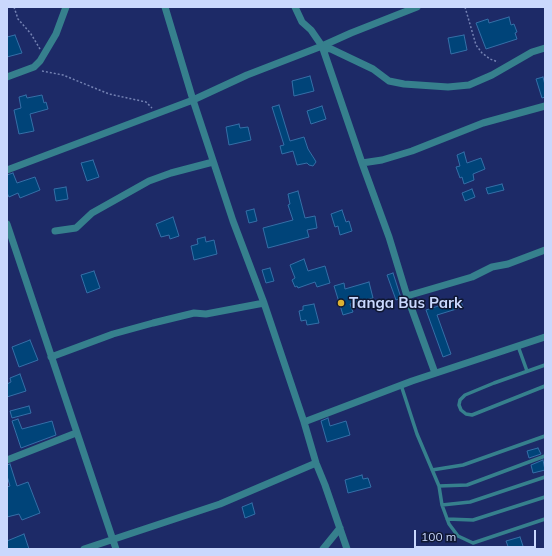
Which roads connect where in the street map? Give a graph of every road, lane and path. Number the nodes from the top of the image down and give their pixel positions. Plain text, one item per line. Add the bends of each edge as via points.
1 (14, 7) edge
2 (66, 7) edge
3 (165, 7) edge
4 (295, 7) edge
5 (417, 7) edge
6 (465, 7) edge
7 (322, 47) junction
8 (545, 48) edge
9 (43, 56) junction
10 (508, 66) junction
11 (41, 71) dead end
12 (7, 76) edge
13 (193, 100) junction
14 (545, 106) edge
15 (158, 114) junction
16 (213, 162) junction
17 (362, 164) junction
18 (7, 170) edge
19 (7, 224) edge
20 (55, 231) dead end
21 (545, 250) edge
22 (407, 296) junction
23 (264, 303) junction
24 (545, 337) edge
25 (518, 346) junction
26 (51, 357) junction
27 (545, 365) edge
28 (527, 371) junction
29 (435, 373) junction
30 (401, 385) junction
31 (545, 386) edge
32 (304, 422) junction
33 (76, 433) junction
34 (545, 436) edge
35 (545, 456) edge
36 (7, 460) edge
37 (316, 463) junction
38 (432, 470) junction
39 (545, 477) edge
40 (439, 486) junction
41 (545, 497) edge
42 (442, 504) junction
43 (447, 519) junction
44 (545, 519) edge
45 (340, 528) junction
46 (112, 539) junction
47 (84, 549) edge
48 (116, 549) edge
49 (323, 549) edge
50 (347, 549) edge

1 - 9 path via 18,19 31,34
2 - 9 street via 56,34
3 - 13 street
4 - 7 street via 302,22 311,30
5 - 7 street
6 - 10 path via 476,45 490,59
7 - 10 street via 373,69 389,81 404,84 448,87 469,85
7 - 13 street via 247,75
7 - 17 street
8 - 10 street via 532,52
9 - 12 street via 34,67
11 - 15 path via 63,75 109,94 146,102
13 - 15 street
13 - 16 street
14 - 17 street via 483,122 412,151
15 - 18 street
16 - 20 street via 149,181 92,213 76,228
16 - 23 street
17 - 22 street via 389,237
19 - 26 street
21 - 22 street via 508,264 492,267 472,277
22 - 29 street
23 - 26 street via 206,314 194,313 153,323 113,334
23 - 32 street
24 - 25 street
25 - 28 lane
25 - 29 street
26 - 33 street
27 - 28 lane
28 - 31 lane via 465,395 460,400 461,410 472,415
29 - 30 street
30 - 32 street
30 - 38 lane
32 - 37 street
33 - 36 street
33 - 46 street
34 - 38 lane via 463,465
35 - 40 lane via 467,485
37 - 45 street
37 - 46 street via 220,504
38 - 40 lane
39 - 42 lane via 470,502
40 - 42 lane
41 - 43 lane via 473,520
42 - 43 lane
43 - 44 lane via 458,536 473,543
45 - 49 street
45 - 50 street
46 - 47 street
46 - 48 street

